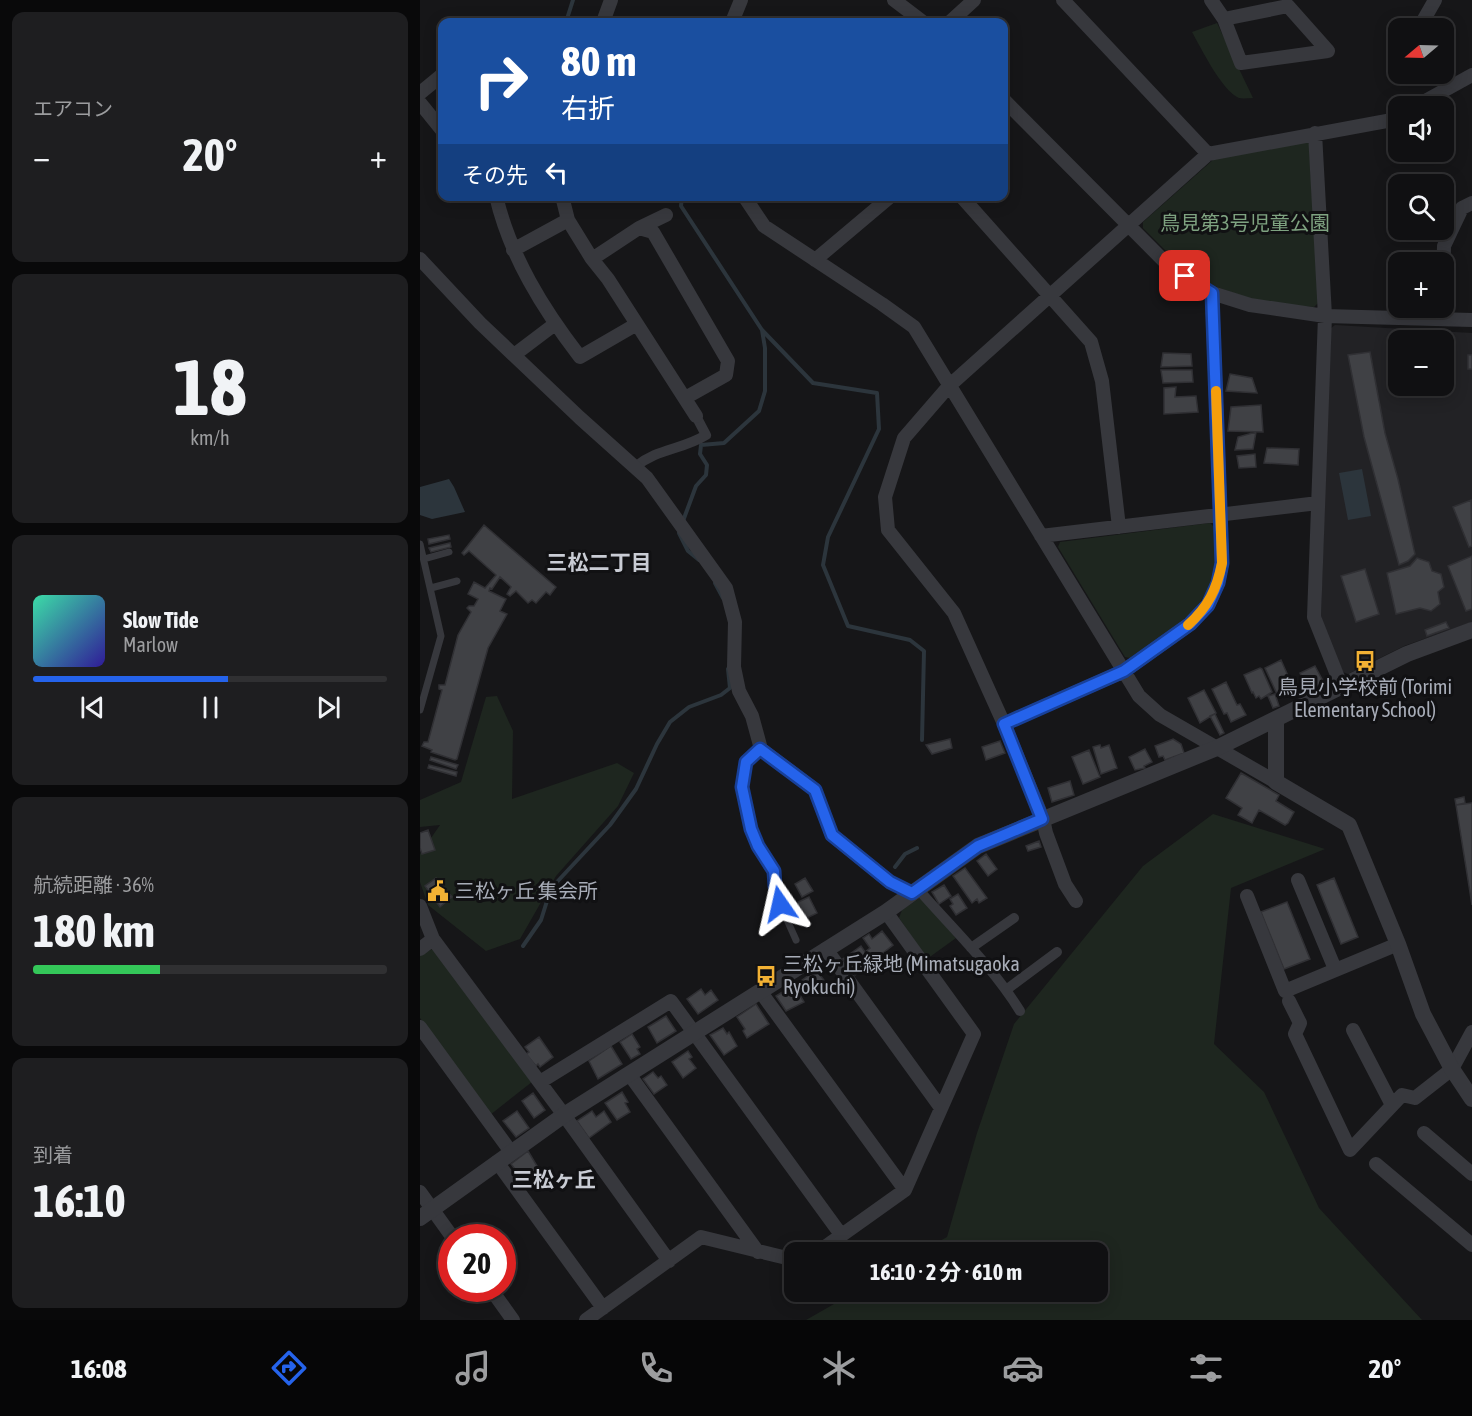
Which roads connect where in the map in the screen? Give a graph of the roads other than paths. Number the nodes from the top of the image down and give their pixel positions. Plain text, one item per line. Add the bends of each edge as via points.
1 (611, 0) edge
2 (741, 0) edge
3 (894, 0) edge
4 (974, 0) edge
5 (1063, 0) edge
6 (1210, 0) edge
7 (1435, 0) edge
8 (604, 18) edge
9 (734, 18) edge
10 (918, 18) edge
11 (954, 18) edge
12 (1425, 18) edge
13 (1224, 19) junction
14 (1472, 75) edge
15 (438, 78) edge
16 (420, 93) edge
17 (1434, 96) edge
18 (420, 103) edge
19 (1008, 104) edge
20 (1388, 121) edge
21 (438, 125) edge
22 (1315, 133) junction
23 (1208, 154) junction
24 (498, 201) edge
25 (563, 201) edge
26 (747, 201) edge
27 (885, 201) edge
28 (965, 201) edge
29 (1472, 202) edge
30 (666, 215) dead end
31 (568, 220) junction
32 (1129, 226) junction
33 (639, 228) junction
34 (513, 250) junction
35 (1444, 252) edge
36 (420, 259) edge
37 (592, 259) junction
38 (815, 260) junction
39 (1212, 293) junction
40 (1049, 296) junction
41 (1388, 314) edge
42 (1325, 316) junction
43 (1454, 316) edge
44 (1472, 320) edge
45 (555, 324) junction
46 (637, 324) junction
47 (514, 355) junction
48 (949, 386) junction
49 (685, 398) junction
50 (696, 416) joint
51 (635, 467) junction
52 (1318, 503) junction
53 (1221, 515) junction
54 (1119, 527) junction
55 (1041, 536) junction
56 (420, 544) edge
57 (449, 552) dead end
58 (424, 559) junction
59 (457, 581) dead end
60 (430, 588) junction
61 (1472, 630) edge
62 (1124, 671) junction
63 (1341, 685) junction
64 (420, 707) edge
65 (1275, 719) junction
66 (1004, 724) junction
67 (1219, 747) junction
68 (760, 749) junction
69 (1276, 782) junction
70 (1042, 819) junction
71 (1298, 880) dead end
72 (915, 891) junction
73 (1247, 896) dead end
74 (1076, 901) dead end
75 (420, 906) edge
76 (886, 912) junction
77 (1014, 918) dead end
78 (433, 939) junction
79 (796, 940) dead end
80 (1398, 944) junction
81 (971, 948) junction
82 (420, 949) edge
83 (826, 949) junction
84 (1057, 952) dead end
85 (1335, 969) junction
86 (1006, 990) junction
87 (760, 991) junction
88 (1289, 1001) dead end
89 (1020, 1011) dead end
90 (420, 1027) edge
91 (1353, 1030) dead end
92 (694, 1032) junction
93 (1472, 1032) edge
94 (1452, 1069) junction
95 (628, 1074) junction
96 (540, 1082) junction
97 (1472, 1100) edge
98 (1392, 1105) junction
99 (941, 1107) junction
100 (564, 1115) junction
101 (1425, 1133) dead end
102 (504, 1157) junction
103 (1376, 1164) dead end
104 (1472, 1174) edge
105 (905, 1190) junction
106 (420, 1192) edge
107 (426, 1214) edge
108 (438, 1225) edge
109 (842, 1236) junction
110 (833, 1242) edge
111 (1472, 1245) edge
112 (758, 1252) junction
113 (784, 1258) edge
114 (669, 1261) junction
115 (500, 1302) edge
116 (603, 1308) junction
117 (513, 1320) edge
118 (586, 1320) edge

1 - 8 street
2 - 9 street
3 - 10 street
4 - 11 street
5 - 23 street
6 - 13 street
7 - 12 street
13 - 13 street via 1241,63 1328,51 1288,6
14 - 17 street
15 - 16 street
18 - 21 street
19 - 32 street
20 - 22 street
22 - 23 street
22 - 42 street
23 - 32 street
24 - 34 street
25 - 31 street
26 - 38 street via 764,226
27 - 38 street
28 - 40 street
29 - 35 street via 1462,208
30 - 33 street
31 - 34 street
31 - 37 street
32 - 39 street via 1171,268
32 - 40 street
33 - 37 street
33 - 49 street via 653,232 728,361 726,375
34 - 45 street
36 - 47 street
37 - 46 street
38 - 48 street via 914,327
39 - 42 street via 1250,305
39 - 53 street
40 - 48 street
40 - 54 street via 1091,342 1102,381
41 - 42 street
42 - 52 street
43 - 44 street
45 - 46 street via 580,357
45 - 47 street
46 - 49 street
47 - 51 street
48 - 55 street
48 - 66 street via 904,438 885,497 888,530 954,613
49 - 50 street
50 - 51 street via 706,435 658,452
51 - 68 street via 726,588 735,622 734,667 739,691 752,716
52 - 53 street
52 - 63 street via 1314,616
53 - 54 street
53 - 62 street via 1222,563 1208,605 1190,624
54 - 55 street
55 - 62 street
56 - 58 lane
57 - 58 lane
58 - 60 lane
59 - 60 lane
60 - 64 lane via 441,636
61 - 63 street via 1407,654
62 - 66 street
62 - 67 street via 1139,696 1160,715
63 - 65 street
65 - 67 street
65 - 69 street
66 - 70 street
67 - 69 street
67 - 70 street
68 - 72 street via 815,790 832,835 890,882
68 - 79 lane via 746,762 742,787 751,829 774,871 780,904
69 - 80 street via 1349,825
70 - 72 street via 978,846
70 - 74 street via 1065,884
71 - 85 street
72 - 76 street
72 - 81 street
73 - 85 street via 1285,991
75 - 78 street
76 - 83 street
76 - 99 street via 974,1034
77 - 81 street
78 - 82 street
78 - 96 street
80 - 85 street
80 - 94 street via 1423,1014
81 - 86 street
83 - 87 street
83 - 99 street
84 - 86 street
86 - 89 street
87 - 92 street
87 - 105 street
88 - 98 street via 1300,1023 1295,1034 1350,1150
90 - 102 street
91 - 98 street
92 - 95 street
92 - 96 street via 671,1001
92 - 109 street
93 - 94 street
94 - 97 street
94 - 98 street via 1415,1098 1402,1095
95 - 100 street
95 - 112 street
96 - 100 street
99 - 105 street
100 - 102 street
100 - 114 street
101 - 104 street
102 - 107 street
102 - 116 street
103 - 111 street
105 - 109 street
106 - 107 street
107 - 108 street
109 - 110 street
112 - 113 street
112 - 114 street via 701,1237
114 - 116 street
115 - 117 street
116 - 118 street

